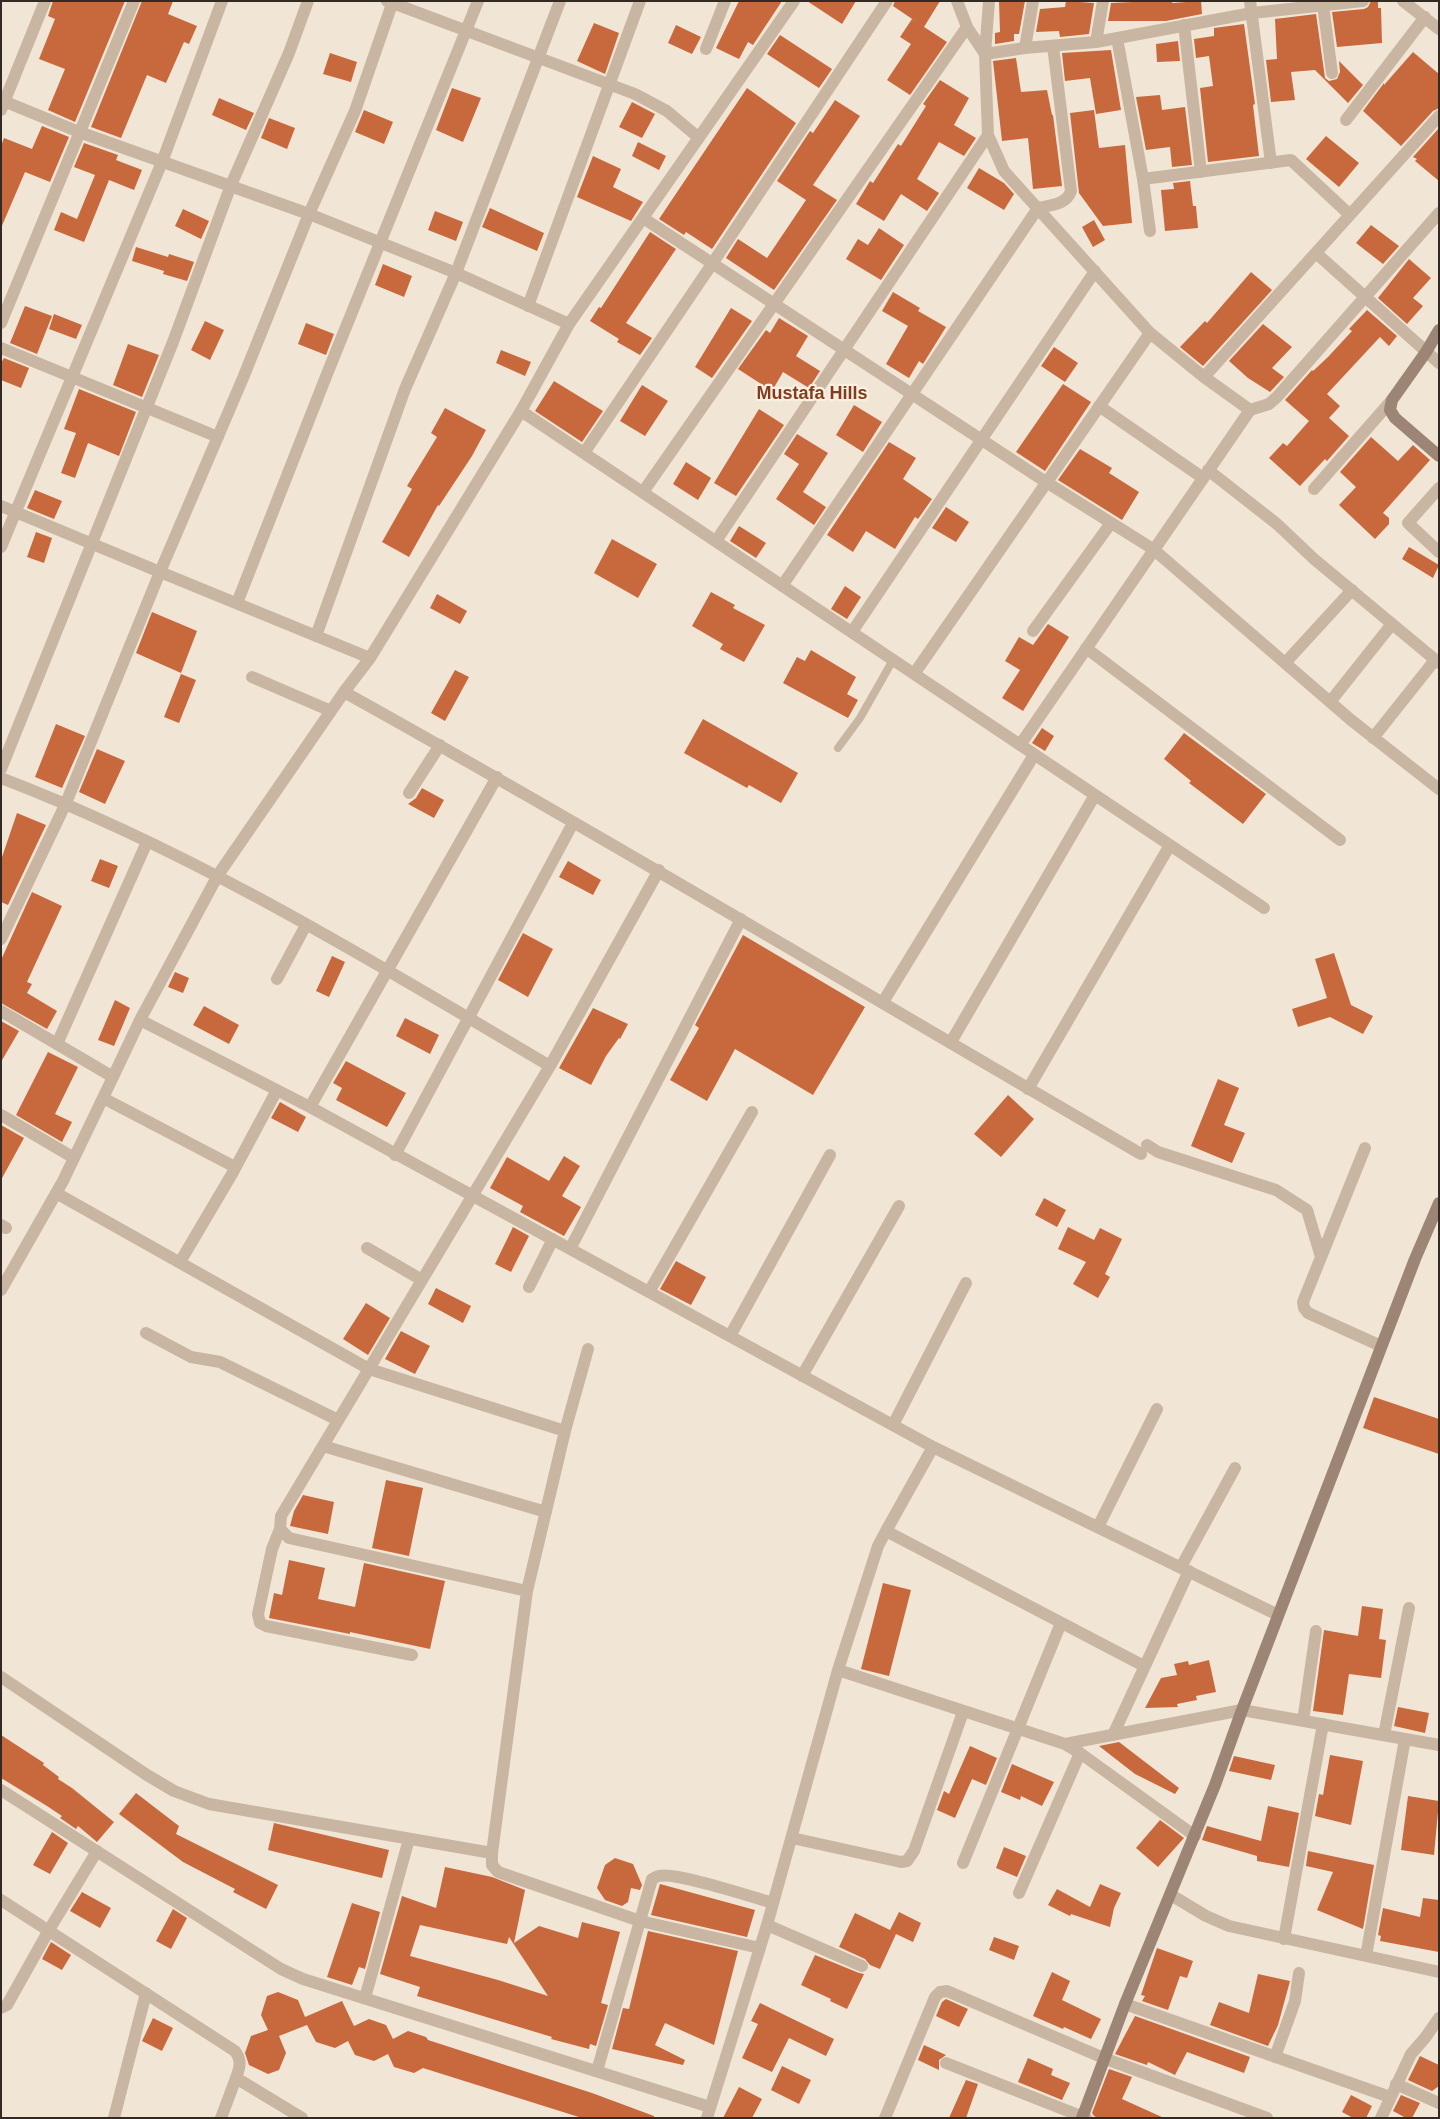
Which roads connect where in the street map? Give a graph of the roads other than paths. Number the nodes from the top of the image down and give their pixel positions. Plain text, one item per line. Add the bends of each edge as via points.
1 (45, 1) edge
2 (134, 1) edge
3 (222, 1) edge
4 (308, 1) edge
5 (478, 1) edge
6 (560, 1) edge
7 (640, 1) edge
8 (725, 1) edge
9 (794, 1) edge
10 (887, 1) edge
11 (957, 1) edge
12 (989, 1) edge
13 (1033, 1) edge
14 (1103, 1) edge
15 (1363, 1) edge
16 (1403, 1) edge
17 (391, 2) edge
18 (1323, 5) junction
19 (1251, 7) edge
20 (1425, 17) junction
21 (1184, 25) junction
22 (967, 27) junction
23 (1439, 29) edge
24 (467, 31) junction
25 (1117, 38) junction
26 (1096, 42) junction
27 (1053, 46) junction
28 (706, 48) dead end
29 (1025, 48) junction
30 (985, 54) junction
31 (537, 58) junction
32 (1332, 73) dead end
33 (609, 86) junction
34 (2, 104) edge
35 (1439, 116) edge
36 (1346, 120) dead end
37 (79, 132) junction
38 (988, 135) junction
39 (699, 138) junction
40 (162, 162) junction
41 (1271, 163) junction
42 (1201, 172) junction
43 (1143, 179) junction
44 (232, 185) junction
45 (1038, 208) junction
46 (1439, 213) edge
47 (309, 214) junction
48 (1350, 215) junction
49 (643, 218) junction
50 (1150, 231) dead end
51 (380, 242) junction
52 (1316, 253) junction
53 (712, 264) junction
54 (1095, 271) junction
55 (456, 273) junction
56 (1365, 297) junction
57 (775, 304) junction
58 (528, 306) junction
59 (1, 323) edge
60 (569, 324) junction
61 (1439, 330) edge
62 (1150, 332) junction
63 (1, 348) edge
64 (844, 350) junction
65 (1426, 352) junction
66 (1439, 363) edge
67 (72, 376) junction
68 (1204, 378) junction
69 (912, 394) junction
70 (1392, 400) junction
71 (1098, 406) junction
72 (146, 408) junction
73 (1250, 410) junction
74 (521, 411) junction
75 (218, 437) junction
76 (982, 440) junction
77 (584, 453) junction
78 (1439, 456) edge
79 (1205, 474) junction
80 (1046, 482) junction
81 (1439, 488) edge
82 (1314, 489) dead end
83 (643, 492) junction
84 (1, 506) edge
85 (15, 511) junction
86 (1112, 523) junction
87 (716, 541) junction
88 (92, 544) junction
89 (1, 547) edge
90 (1153, 549) junction
91 (1439, 552) edge
92 (160, 572) junction
93 (782, 586) junction
94 (1352, 590) junction
95 (237, 603) junction
96 (1392, 624) junction
97 (1033, 631) dead end
98 (852, 632) junction
99 (316, 636) junction
100 (1086, 648) junction
101 (370, 658) junction
102 (893, 660) junction
103 (1437, 662) edge
104 (1285, 663) junction
105 (914, 674) junction
106 (252, 676) dead end
107 (344, 692) junction
108 (1330, 702) junction
109 (331, 711) junction
110 (1373, 738) junction
111 (440, 745) junction
112 (1020, 745) junction
113 (838, 748) dead end
114 (1034, 755) junction
115 (1, 769) edge
116 (497, 777) junction
117 (1, 778) edge
118 (1439, 789) edge
119 (409, 793) dead end
120 (1095, 795) junction
121 (66, 803) junction
122 (573, 823) junction
123 (1340, 840) dead end
124 (147, 842) junction
125 (1170, 844) junction
126 (658, 870) junction
127 (218, 875) junction
128 (1264, 908) dead end
129 (742, 919) junction
130 (306, 925) junction
131 (1, 940) edge
132 (386, 971) junction
133 (277, 979) dead end
134 (883, 1002) junction
135 (1, 1011) edge
136 (469, 1019) junction
137 (140, 1020) junction
138 (951, 1042) junction
139 (57, 1044) junction
140 (550, 1066) junction
141 (113, 1078) junction
142 (1028, 1088) junction
143 (277, 1090) junction
144 (103, 1098) junction
145 (310, 1107) junction
146 (752, 1112) dead end
147 (1, 1115) edge
148 (1365, 1148) dead end
149 (395, 1154) junction
150 (830, 1155) dead end
151 (74, 1158) junction
152 (235, 1167) junction
153 (56, 1193) junction
154 (473, 1196) junction
155 (1439, 1203) edge
156 (899, 1206) dead end
157 (553, 1240) junction
158 (367, 1248) dead end
159 (570, 1249) junction
160 (1321, 1257) junction
161 (180, 1262) junction
162 (422, 1280) junction
163 (966, 1283) dead end
164 (529, 1288) dead end
165 (1, 1290) edge
166 (649, 1292) junction
167 (146, 1333) dead end
168 (730, 1336) junction
169 (1381, 1346) junction
170 (588, 1349) dead end
171 (369, 1369) junction
172 (802, 1376) junction
173 (1157, 1409) dead end
174 (338, 1420) junction
175 (893, 1425) junction
176 (565, 1431) junction
177 (323, 1446) junction
178 (933, 1447) junction
179 (1235, 1468) dead end
180 (546, 1512) junction
181 (1098, 1527) junction
182 (280, 1529) junction
183 (886, 1531) junction
184 (1185, 1569) junction
185 (527, 1591) junction
186 (1409, 1608) dead end
187 (1278, 1615) junction
188 (1061, 1623) junction
189 (1316, 1631) dead end
190 (412, 1655) dead end
191 (1144, 1666) junction
192 (838, 1670) junction
193 (1, 1677) edge
194 (1242, 1710) junction
195 (962, 1712) junction
196 (1303, 1721) junction
197 (1323, 1724) junction
198 (1017, 1729) junction
199 (1113, 1735) junction
200 (1384, 1735) junction
201 (1405, 1739) junction
202 (1065, 1744) junction
203 (1439, 1745) edge
204 (1080, 1753) junction
205 (1, 1790) edge
206 (1195, 1836) junction
207 (792, 1838) junction
208 (409, 1839) junction
209 (97, 1851) junction
210 (492, 1853) junction
211 (963, 1863) dead end
212 (1019, 1893) dead end
213 (1171, 1895) junction
214 (1, 1900) edge
215 (773, 1903) junction
216 (640, 1921) junction
217 (767, 1925) junction
218 (49, 1930) junction
219 (1284, 1939) junction
220 (760, 1948) junction
221 (1366, 1956) junction
222 (862, 1966) dead end
223 (1439, 1972) edge
224 (1299, 1973) dead end
225 (146, 1993) junction
226 (365, 1998) junction
227 (1125, 2004) junction
228 (1, 2008) edge
229 (1439, 2019) edge
230 (1434, 2034) edge
231 (1275, 2057) junction
232 (1106, 2059) junction
233 (946, 2064) dead end
234 (597, 2071) junction
235 (236, 2078) junction
236 (1396, 2084) junction
237 (1390, 2097) junction
238 (1439, 2103) edge
239 (709, 2112) edge
240 (286, 2114) edge
241 (890, 2116) edge
242 (1083, 2117) edge
243 (114, 2118) edge
244 (221, 2118) edge
245 (302, 2118) edge
246 (1267, 2118) edge
247 (1381, 2118) edge

1 - 34 street
2 - 37 street
3 - 40 street
4 - 44 street
5 - 24 street
6 - 31 street
7 - 33 street
8 - 28 street
9 - 39 street
10 - 53 street
11 - 22 street
12 - 30 street
13 - 29 street
14 - 26 street
15 - 18 street
16 - 20 street
17 - 24 street
17 - 47 street via 355,111
18 - 19 street
18 - 32 street
19 - 21 street
19 - 41 street
20 - 23 street
20 - 36 street
21 - 25 street
21 - 42 street
22 - 30 street
22 - 57 street
24 - 31 street
24 - 51 street
25 - 26 street
25 - 43 street
26 - 27 street
27 - 29 street
27 - 45 street via 1071,191 1064,202
29 - 30 street
30 - 38 street
31 - 33 street
31 - 55 street
33 - 39 street via 635,94 667,112
33 - 58 street
34 - 37 street
35 - 48 street
37 - 40 street
37 - 59 street
38 - 45 street via 1004,172
38 - 64 street
39 - 49 street
40 - 44 street
40 - 67 street
41 - 42 street
41 - 48 street via 1291,160
42 - 43 street
43 - 50 street
44 - 47 street
44 - 72 street
45 - 54 street
45 - 69 street
46 - 56 street
47 - 51 street
47 - 75 street
48 - 52 street
49 - 53 street
49 - 60 street
51 - 55 street
51 - 95 street
52 - 56 street
52 - 68 street
53 - 57 street
53 - 77 street
54 - 62 street
54 - 76 street
55 - 58 street
55 - 99 street via 405,389
56 - 65 street
56 - 73 street via 1277,396 1268,404
57 - 64 street
57 - 83 street
58 - 60 street
60 - 74 street
61 - 65 street
62 - 68 street
62 - 71 street
63 - 67 street
64 - 69 street
64 - 87 street
65 - 66 street
65 - 70 street
67 - 72 street
67 - 85 street
68 - 73 street
69 - 76 street
69 - 93 street
70 - 78 street via 1390,410 1395,418
70 - 82 street
71 - 79 street
71 - 80 street
72 - 75 street
72 - 88 street
73 - 79 street
74 - 77 street
74 - 101 street
75 - 92 street
76 - 80 street
76 - 98 street
77 - 83 street
79 - 90 street
79 - 94 street via 1277,524
80 - 86 street
80 - 105 street
81 - 91 street via 1408,523
83 - 87 street
84 - 85 street
85 - 88 street
85 - 89 street
86 - 90 street
86 - 97 street
87 - 93 street
88 - 92 street
88 - 115 street
90 - 100 street
90 - 104 street
92 - 95 street
92 - 121 street
93 - 98 street
94 - 96 street
94 - 104 street
95 - 99 street
96 - 103 street
96 - 108 street
98 - 102 street
99 - 101 street
100 - 112 street
100 - 123 street
101 - 107 street
102 - 105 street
102 - 113 lane via 860,718
103 - 110 street
104 - 108 street
105 - 112 street
106 - 109 street
107 - 109 street
107 - 111 street
108 - 110 street
109 - 127 street
110 - 118 street
111 - 116 street
111 - 119 street
112 - 114 street
114 - 120 street
114 - 134 street
116 - 122 street
116 - 132 street
117 - 121 street
120 - 125 street
120 - 138 street
121 - 124 street
121 - 131 street
122 - 126 street
122 - 136 street
124 - 127 street
124 - 139 street
125 - 128 street
125 - 142 street
126 - 129 street
126 - 140 street
127 - 130 street
127 - 137 street
129 - 134 street
129 - 159 street
130 - 132 street
130 - 133 street
132 - 136 street
132 - 145 street
134 - 138 street
135 - 139 street
136 - 140 street
136 - 149 street
137 - 141 street
137 - 143 street
138 - 142 street
139 - 141 street
140 - 154 street
141 - 144 street
142 - 160 street via 1144,1149 1276,1190 1307,1210
143 - 145 street
143 - 152 street
144 - 151 street
144 - 152 street
145 - 149 street
146 - 166 street
147 - 151 street
148 - 160 street
149 - 154 street
150 - 168 street
151 - 153 street
152 - 161 street
153 - 161 street
153 - 165 street
154 - 157 street
154 - 162 street
155 - 169 street
156 - 172 street
157 - 159 street
157 - 164 street
158 - 162 street
159 - 166 street
160 - 169 street via 1302,1302 1304,1308 1308,1313
161 - 171 street
162 - 171 street
163 - 175 street
166 - 168 street
167 - 174 street via 191,1357 220,1362
168 - 172 street
169 - 187 street
170 - 176 street
171 - 174 street
171 - 176 street
172 - 175 street
173 - 181 street
174 - 177 street
175 - 178 street
176 - 180 street
177 - 180 street
177 - 182 street via 281,1516
178 - 181 street
178 - 183 street
179 - 184 street
180 - 185 street
181 - 184 street
182 - 185 street via 288,1538
182 - 190 street via 272,1549 258,1614 260,1623
183 - 188 street
183 - 192 street via 878,1546
184 - 187 street
184 - 191 street
185 - 210 street
186 - 200 street
187 - 194 street
188 - 191 street
188 - 198 street
189 - 196 street
191 - 199 street
192 - 195 street
192 - 207 street
193 - 208 street via 174,1791 209,1804
194 - 196 street
194 - 199 street
194 - 206 street
195 - 198 street
195 - 207 street via 914,1851 907,1861
196 - 197 street
197 - 200 street
197 - 219 street
198 - 202 street
198 - 211 street
199 - 202 street
200 - 201 street
201 - 203 street
201 - 221 street
202 - 204 street
204 - 206 street
204 - 212 street
205 - 209 street
206 - 213 street
207 - 215 street
208 - 210 street
208 - 226 street
209 - 218 street
209 - 226 street via 280,1969
210 - 216 street via 492,1865 498,1872
213 - 219 street via 1223,1924
213 - 227 street
214 - 218 street
215 - 216 street via 685,1879 658,1876 652,1879
215 - 217 street
216 - 220 street
216 - 234 street
217 - 220 street
217 - 222 street
218 - 225 street
218 - 228 street via 7,2005
219 - 221 street
220 - 239 street
221 - 223 street
224 - 231 street via 1295,2001
225 - 235 street via 235,2051 240,2058
225 - 243 street
226 - 234 street
227 - 231 street
227 - 232 street
229 - 230 street
230 - 236 street via 1411,2054
231 - 237 street
232 - 241 street via 947,1991 940,1992 935,1997
232 - 242 street
232 - 246 street
233 - 242 street
234 - 239 street
235 - 240 street
235 - 244 street
236 - 237 street
236 - 238 street
237 - 247 street
240 - 245 street

